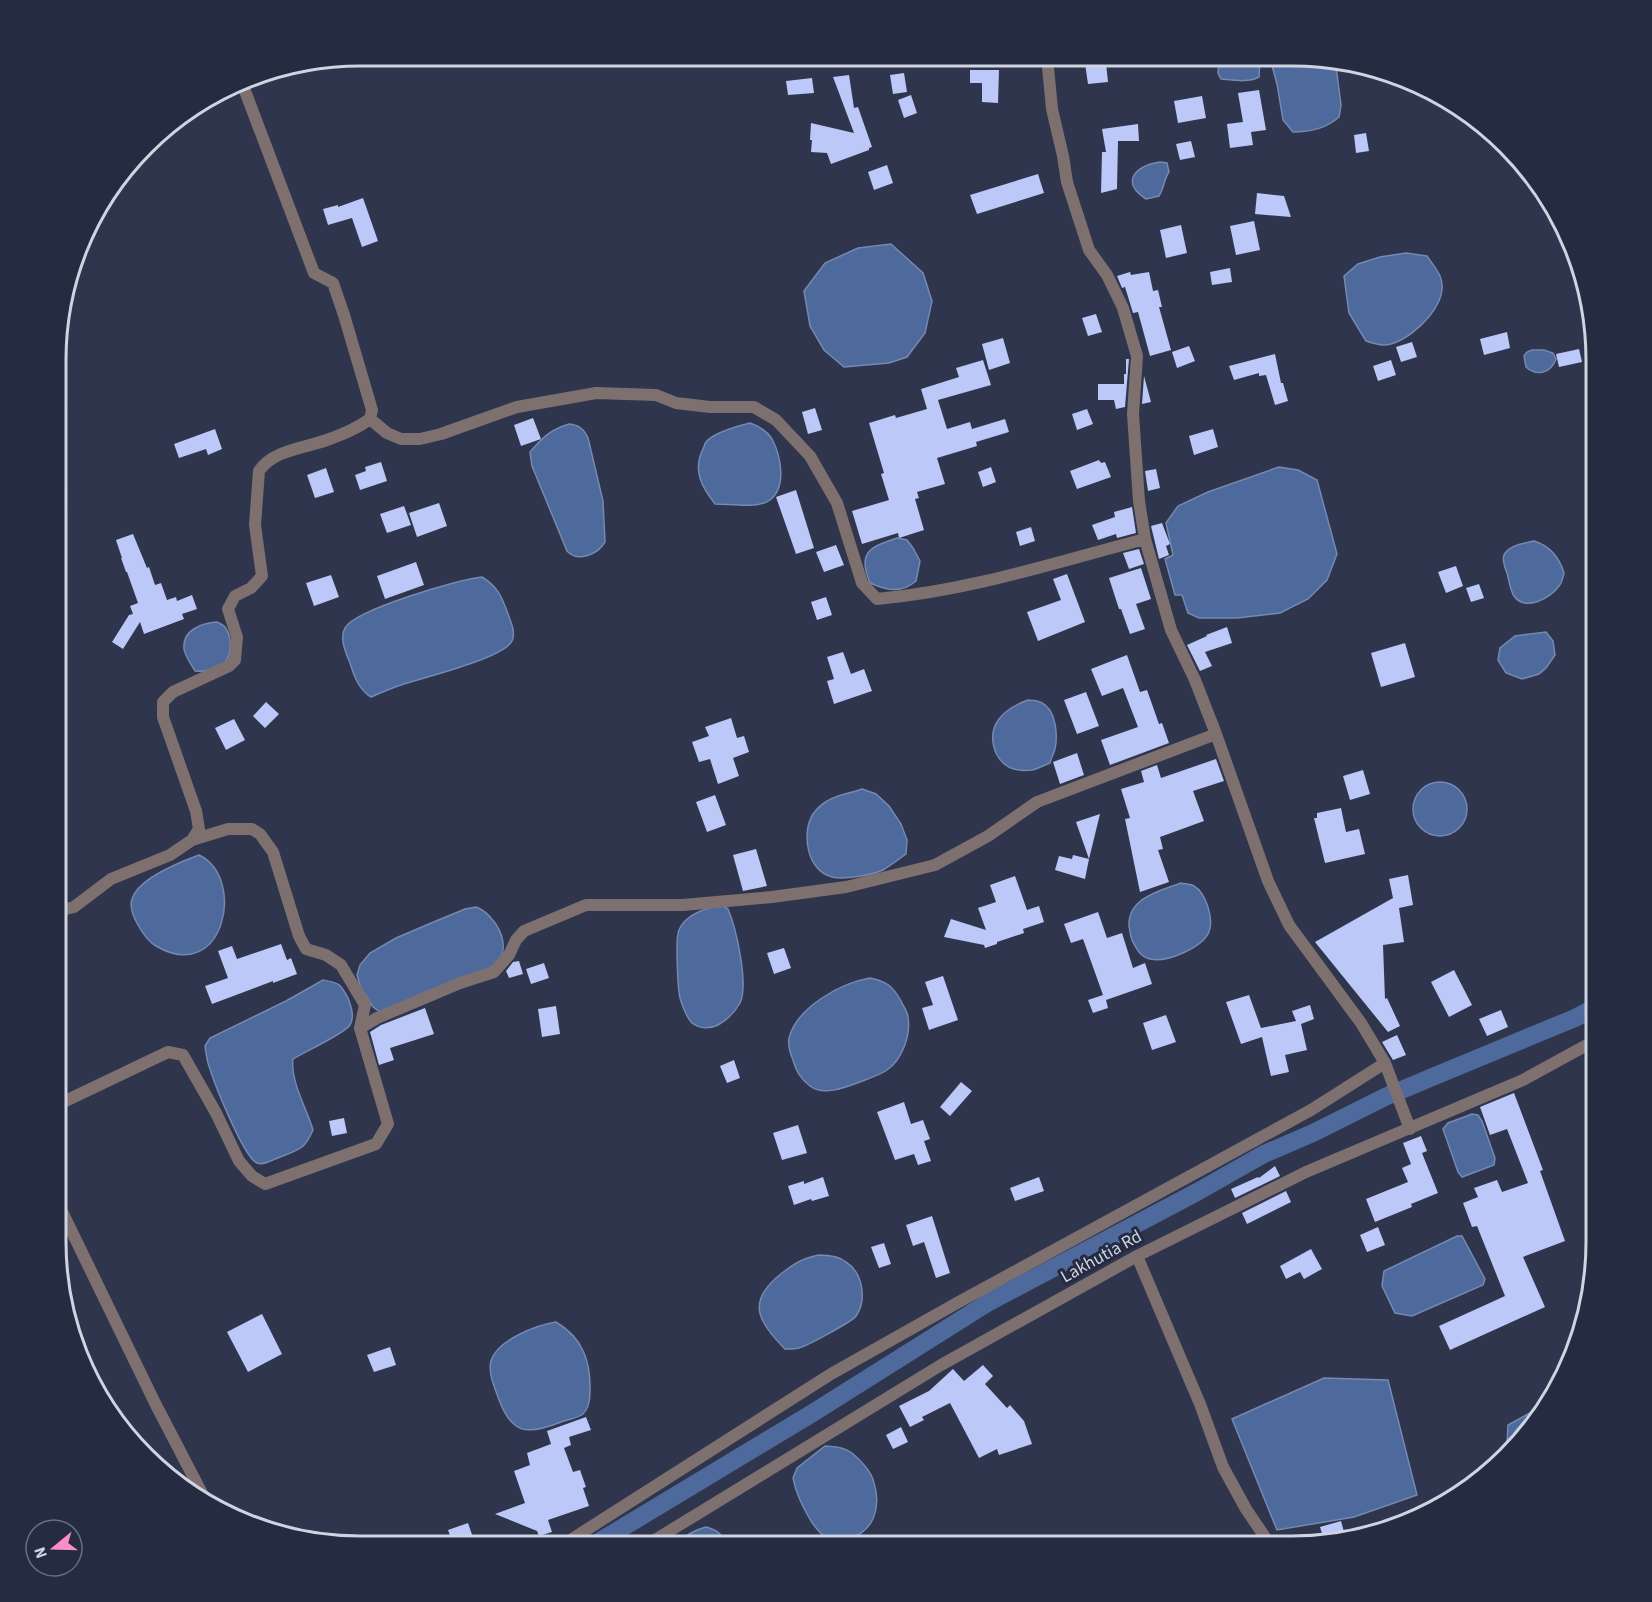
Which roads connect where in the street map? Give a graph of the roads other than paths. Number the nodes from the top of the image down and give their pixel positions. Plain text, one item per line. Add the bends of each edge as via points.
1 (1048, 66) edge
2 (244, 89) edge
3 (370, 419) junction
4 (1145, 539) junction
5 (1216, 734) junction
6 (192, 840) junction
7 (66, 908) edge
8 (360, 1028) junction
9 (1586, 1045) edge
10 (1385, 1064) junction
11 (66, 1101) edge
12 (1410, 1129) junction
13 (66, 1220) edge
14 (1137, 1256) junction
15 (199, 1487) edge
16 (577, 1536) edge
17 (661, 1536) edge
18 (1264, 1536) edge

1 - 4 street via 1067,182 1089,250 1107,275 1122,308 1137,356 1133,414
2 - 3 street via 315,273 333,283 372,410
3 - 4 street via 401,439 420,439 517,407 596,393 656,395 676,403 710,407 754,407 776,420 810,456 837,503 862,583 877,599 969,585
3 - 6 street via 327,440 279,455 259,471 255,525 262,576 251,588 235,596 228,609 237,637 235,660 173,692 163,702 163,717 196,811 199,830
4 - 5 street via 1172,630
5 - 8 street via 1037,802 988,836 935,865 846,886 772,897 683,905 586,905 524,932 494,972
5 - 10 street via 1268,881 1289,925 1361,1023
6 - 7 street via 170,855 111,879
6 - 8 street via 228,829 252,829 260,834 273,852 306,949 326,954 340,964 365,1005
8 - 11 street via 388,1124 376,1144 265,1184 240,1161 183,1054 168,1053
9 - 12 street, Lakhutia Rd via 1523,1080
10 - 12 street
10 - 16 street via 1311,1110 831,1374
12 - 14 street, Lakhutia Rd via 1306,1172
13 - 15 street
14 - 17 street, Lakhutia Rd via 941,1365
14 - 18 street via 1223,1467

